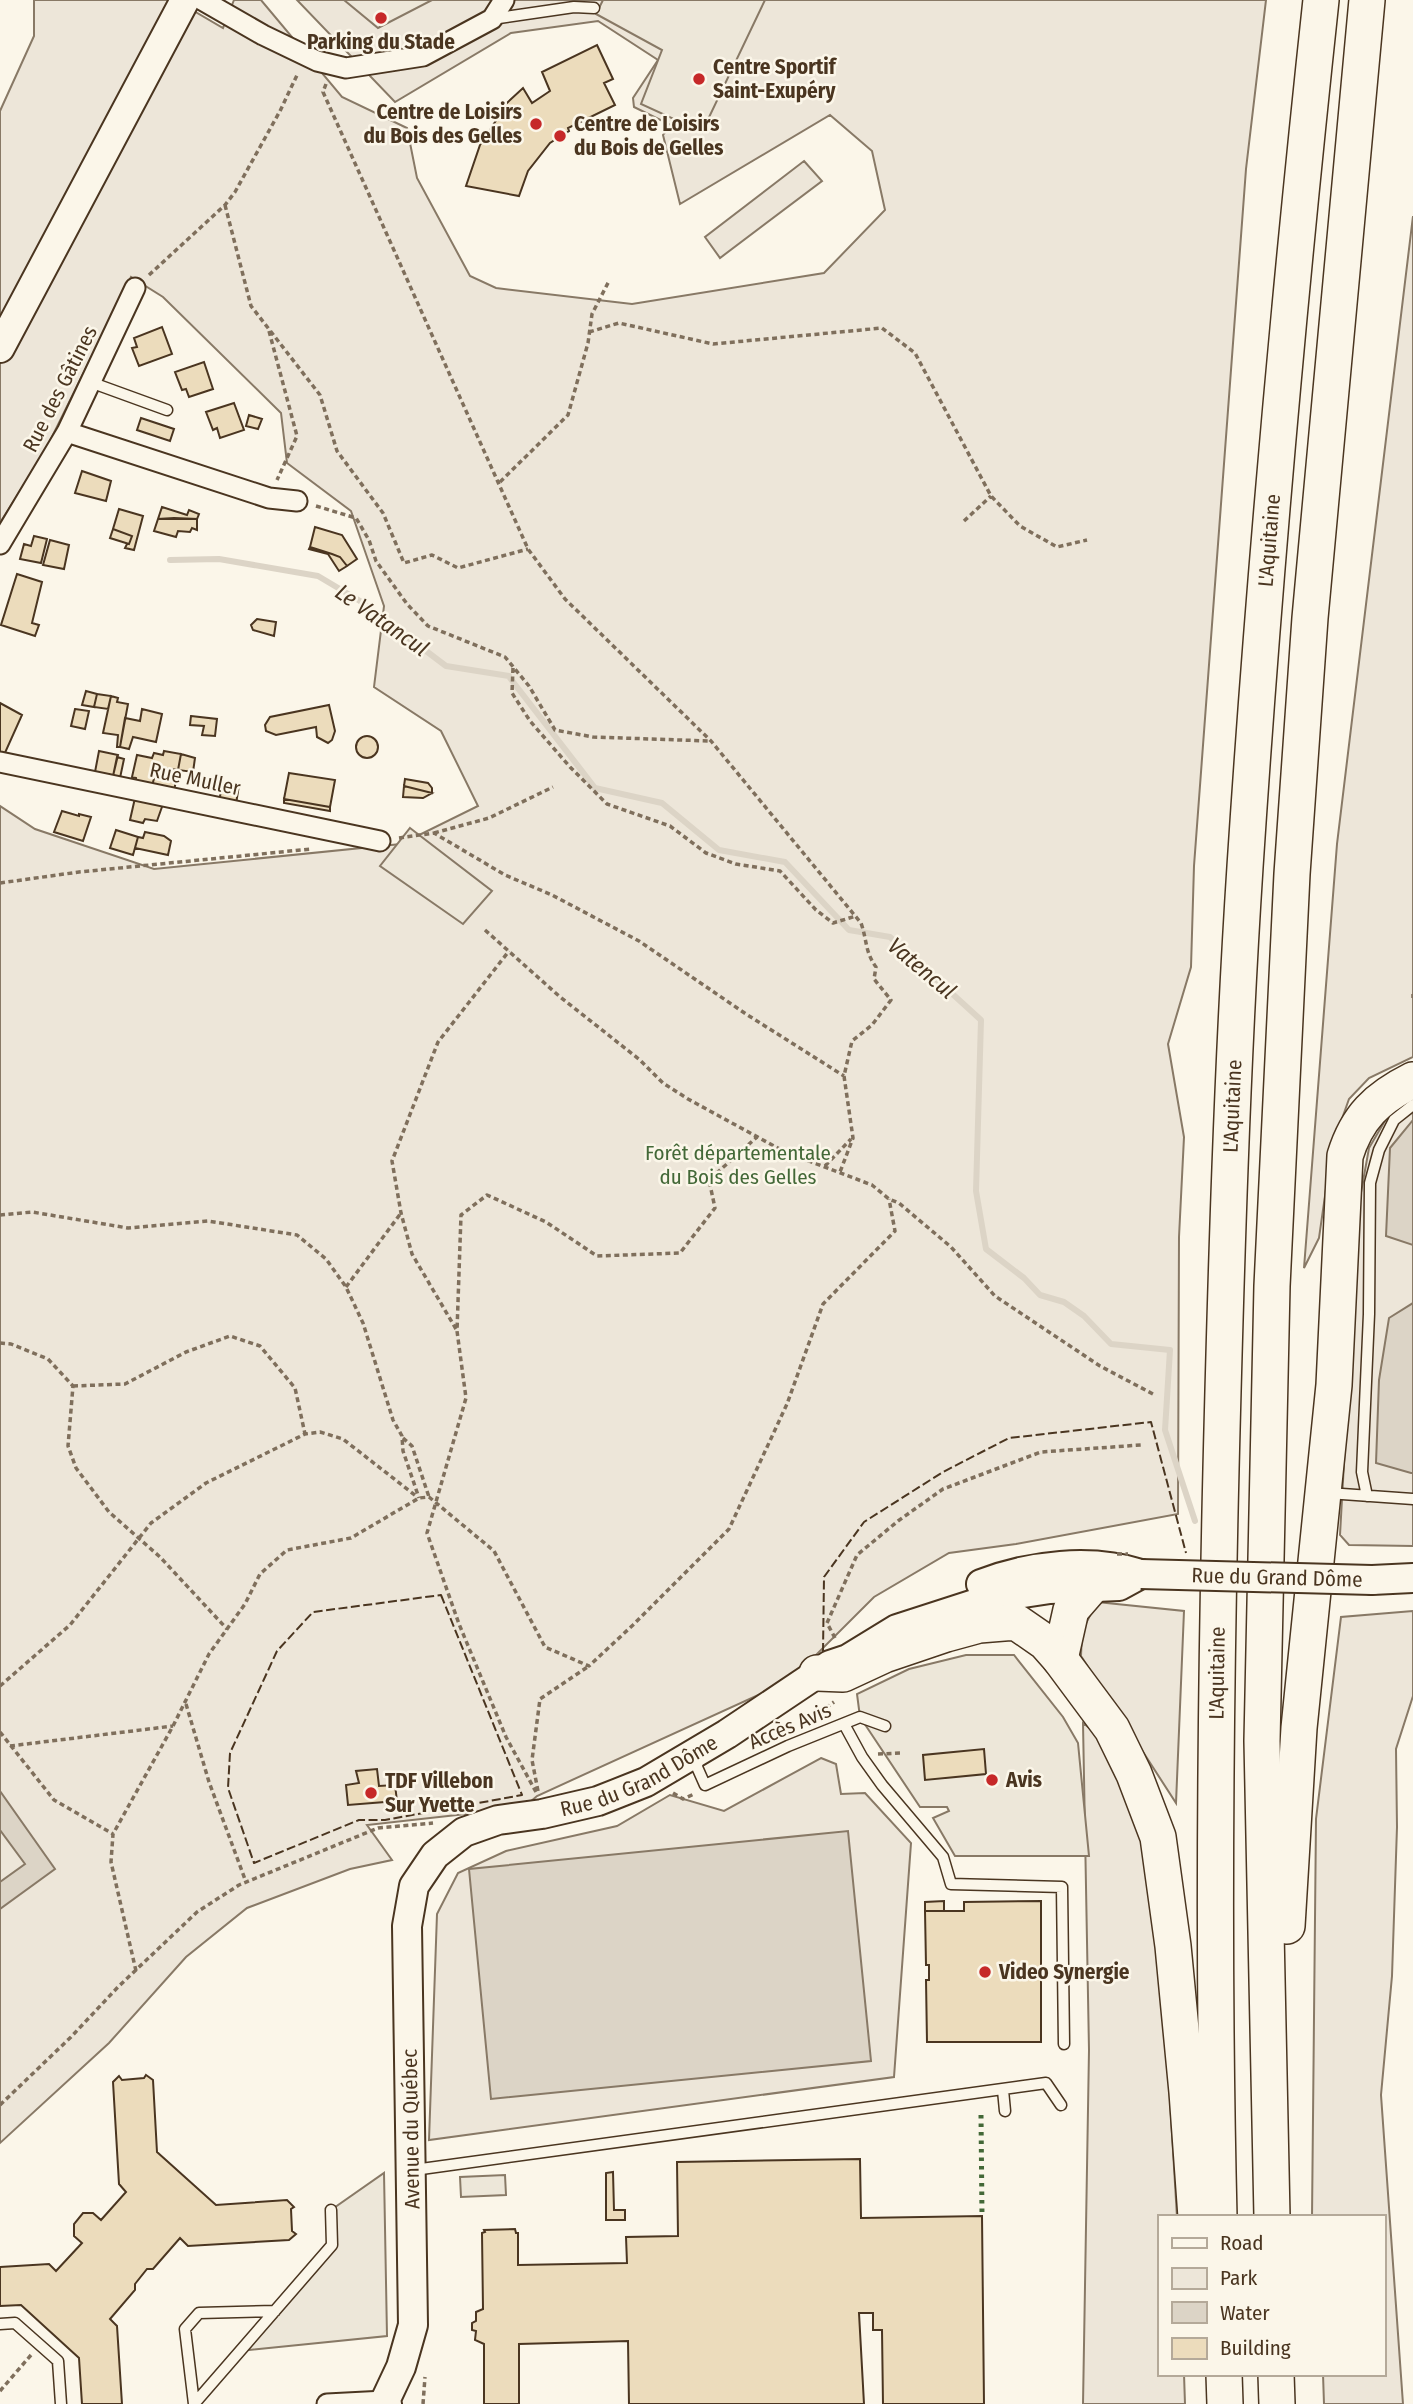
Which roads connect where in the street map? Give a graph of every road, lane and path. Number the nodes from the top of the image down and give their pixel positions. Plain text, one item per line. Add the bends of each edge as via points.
1 (185, 0) edge
2 (202, 0) edge
3 (504, 0) edge
4 (1321, 0) edge
5 (1367, 0) edge
6 (594, 8) dead end
7 (492, 19) junction
8 (306, 56) junction
9 (332, 66) junction
10 (225, 205) junction
11 (609, 281) dead end
12 (135, 288) joint
13 (269, 329) junction
14 (589, 332) junction
15 (0, 348) edge
16 (90, 382) junction
17 (167, 410) dead end
18 (67, 432) junction
19 (499, 482) junction
20 (991, 496) junction
21 (269, 498) junction
22 (297, 501) joint
23 (964, 522) dead end
24 (1087, 540) dead end
25 (0, 544) edge
26 (528, 549) junction
27 (513, 666) junction
28 (711, 741) junction
29 (0, 762) edge
30 (553, 787) dead end
31 (434, 833) junction
32 (380, 841) joint
33 (312, 849) dead end
34 (0, 883) edge
35 (856, 916) junction
36 (485, 930) dead end
37 (509, 951) junction
38 (844, 1076) junction
39 (1413, 1080) edge
40 (1413, 1105) edge
41 (757, 1137) junction
42 (853, 1138) junction
43 (824, 1167) junction
44 (840, 1172) junction
45 (889, 1199) junction
46 (401, 1213) junction
47 (0, 1215) edge
48 (346, 1287) junction
49 (457, 1331) junction
50 (0, 1343) edge
51 (73, 1386) junction
52 (1153, 1394) dead end
53 (305, 1434) junction
54 (402, 1436) junction
55 (1140, 1445) dead end
56 (1324, 1493) junction
57 (1367, 1496) junction
58 (429, 1497) junction
59 (419, 1498) junction
60 (1413, 1499) edge
61 (435, 1501) junction
62 (138, 1537) junction
63 (1117, 1578) junction
64 (1413, 1578) edge
65 (227, 1629) junction
66 (1060, 1659) junction
67 (829, 1663) junction
68 (589, 1665) junction
69 (0, 1686) edge
70 (185, 1702) junction
71 (844, 1724) junction
72 (173, 1726) junction
73 (885, 1726) dead end
74 (0, 1732) edge
75 (10, 1746) junction
76 (698, 1752) junction
77 (439, 1822) dead end
78 (113, 1834) junction
79 (435, 1855) joint
80 (246, 1882) junction
81 (135, 1971) junction
82 (1064, 2043) dead end
83 (1003, 2090) junction
84 (0, 2105) edge
85 (1060, 2105) dead end
86 (1005, 2112) dead end
87 (1269, 2117) junction
88 (412, 2171) junction
89 (331, 2210) dead end
90 (1196, 2215) edge
91 (1219, 2215) edge
92 (1272, 2215) edge
93 (275, 2311) junction
94 (0, 2325) edge
95 (40, 2344) junction
96 (425, 2376) dead end
97 (1224, 2376) edge
98 (1276, 2376) edge
99 (0, 2391) edge
100 (386, 2402) edge
101 (61, 2404) edge
102 (194, 2404) edge
103 (327, 2404) edge
104 (423, 2404) edge
105 (1225, 2404) edge
106 (1277, 2404) edge

1 - 15 street
2 - 8 street
3 - 7 street
4 - 91 highway, L'Aquitaine via 1261,640 1226,1273 1217,1667
5 - 87 highway via 1310,618 1281,1080 1262,1741
6 - 7 lane
7 - 9 street via 423,56 346,68
8 - 9 street
8 - 10 path
9 - 19 path via 323,92
10 - 12 path
10 - 13 path via 251,306
11 - 14 path via 592,314
12 - 16 street, Rue des Gâtines
13 - 21 path via 298,436
13 - 26 path via 320,395 337,451 383,513 404,563 432,555 457,568
14 - 19 path via 568,415
14 - 20 path via 619,323 713,344 882,328 915,353
16 - 17 lane
16 - 18 street, Rue des Gâtines
18 - 21 street
18 - 25 street, Rue des Gâtines
19 - 26 path
20 - 23 path
20 - 24 path via 1020,527 1057,547
21 - 22 street
22 - 27 path via 356,518 376,561 428,626 505,657
26 - 28 path via 565,599
27 - 28 path via 555,730 593,737
27 - 35 path via 512,694 530,722 607,804 670,826 706,853 780,871 833,923
28 - 35 path
29 - 32 street, Rue Muller
30 - 31 path via 489,818
31 - 32 path
31 - 38 path via 505,875 639,941
33 - 34 path
35 - 38 path via 862,923 867,954 876,967 874,979 891,1000 852,1041
36 - 37 path
37 - 41 path via 663,1083
37 - 46 path via 438,1042 392,1161
38 - 42 path
39 - 56 highway via 1372,1107 1355,1128 1345,1156
40 - 57 lane via 1394,1120 1379,1150 1370,1184 1362,1472
41 - 43 path
41 - 49 path via 709,1180 715,1208 680,1253 597,1256 546,1222 486,1195 461,1215
42 - 43 path
42 - 44 path
43 - 44 path
44 - 45 path via 872,1185
45 - 52 path via 899,1202 951,1247 995,1296 1101,1366
45 - 68 path via 895,1231 823,1304 788,1404 729,1529
46 - 48 path
46 - 49 path via 412,1254
47 - 48 path via 32,1212 128,1227 208,1221 297,1235 326,1259
48 - 54 path
49 - 61 path via 466,1398
50 - 51 path via 48,1359
51 - 53 path via 124,1384 186,1352 230,1336 260,1346 295,1388
51 - 62 path via 68,1446 76,1468 109,1512
53 - 59 path via 320,1432 343,1439
53 - 62 path via 206,1483
54 - 58 path via 412,1446
54 - 59 path
55 - 67 path via 1041,1452 943,1489 857,1555 827,1623
56 - 57 lane
56 - 87 highway via 1299,1728 1282,2075
57 - 60 lane
58 - 59 path
58 - 61 path
59 - 65 path via 351,1538 287,1550 260,1574
61 - 68 path via 494,1551 545,1647
61 - 68 path via 427,1533 506,1737 538,1797 532,1760 540,1699
62 - 65 path
62 - 69 path via 70,1625
63 - 64 street, Rue du Grand Dôme, bridge
63 - 66 highway via 1071,1610
63 - 67 street, Rue du Grand Dôme via 996,1597 897,1629 848,1659
65 - 70 path
66 - 67 highway via 1016,1622 946,1634 843,1674
66 - 90 highway via 1112,1729 1158,1837 1173,1946
67 - 76 street, Rue du Grand Dôme
70 - 72 path
70 - 80 path
71 - 73 lane, Accès Avis via 860,1717
71 - 76 lane, Accès Avis via 705,1785 697,1767
71 - 82 lane via 882,1784 943,1857 951,1884 1062,1886
72 - 75 path
72 - 78 path
74 - 75 path
75 - 78 path via 54,1800
76 - 79 street, Rue du Grand Dôme via 646,1782 598,1801 498,1820 464,1832
77 - 80 path via 378,1828
78 - 81 path via 111,1862
79 - 88 street, Avenue du Québec via 414,1885 407,1926
80 - 81 path via 197,1912
81 - 84 path
83 - 85 lane via 1046,2083
83 - 86 lane
83 - 88 lane
87 - 92 highway
88 - 100 street, Avenue du Québec via 413,2325
89 - 93 lane via 332,2245
93 - 102 lane
93 - 102 lane via 199,2313 185,2329
94 - 95 lane via 15,2323
95 - 99 path
95 - 101 lane via 58,2361
96 - 104 path
97 - 105 highway
98 - 106 highway
100 - 103 street

